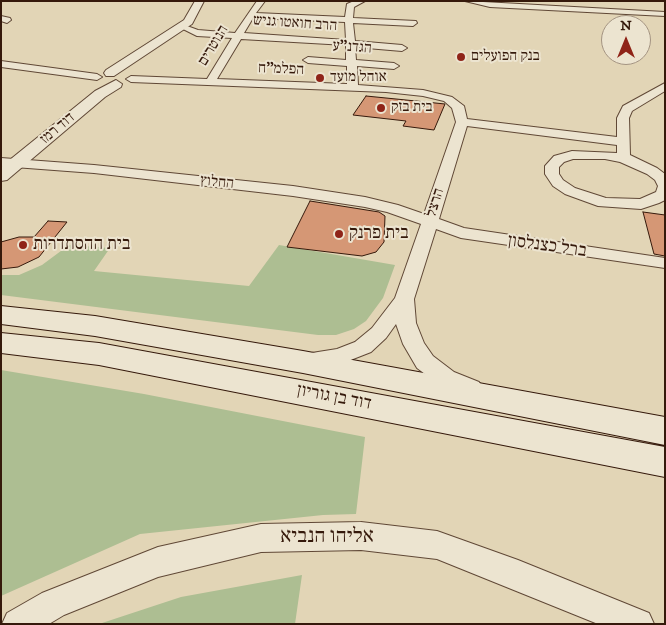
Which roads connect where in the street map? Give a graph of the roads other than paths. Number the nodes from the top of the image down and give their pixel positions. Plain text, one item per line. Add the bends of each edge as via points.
1 (200, 1) edge
2 (206, 1) edge
3 (261, 1) edge
4 (361, 1) edge
5 (471, 2) edge
6 (665, 14) edge
7 (250, 15) junction
8 (349, 20) junction
9 (413, 23) dead end
10 (187, 29) junction
11 (239, 35) junction
12 (351, 43) junction
13 (402, 48) dead end
14 (308, 60) dead end
15 (352, 63) junction
16 (1, 64) edge
17 (394, 66) dead end
18 (130, 76) junction
19 (113, 78) junction
20 (97, 80) junction
21 (210, 82) junction
22 (665, 86) edge
23 (353, 87) junction
24 (458, 106) joint
25 (462, 122) junction
26 (624, 139) junction
27 (1, 157) edge
28 (624, 158) junction
29 (1, 162) edge
30 (17, 164) junction
31 (1, 176) edge
32 (665, 187) edge
33 (430, 223) junction
34 (665, 263) edge
35 (404, 299) junction
36 (1, 315) edge
37 (1, 343) edge
38 (303, 362) junction
39 (497, 400) junction
40 (665, 431) edge
41 (665, 462) edge
42 (18, 624) edge
43 (638, 624) edge

1 - 19 street, דוד רמז via 188,22
2 - 10 street via 199,17
3 - 7 street, הנוטרים
4 - 8 street via 350,6
5 - 6 street
7 - 8 street
7 - 11 street, הנוטרים
8 - 9 street
8 - 12 street
10 - 11 street, הרב חואטו גניש via 197,33
10 - 18 street via 142,60
11 - 12 street, הרב חואטו גניש
11 - 21 street, הנוטרים
12 - 13 street, הרב חואטו גניש
12 - 15 street
14 - 15 street, הגדנ"ע
15 - 17 street, הגדנ"ע
15 - 23 street
16 - 20 street
18 - 19 street
18 - 21 street, הפלמ"ח
19 - 20 street
19 - 30 street, דוד רמז via 100,94
20 - 27 street, דוד רמז
21 - 23 street, הפלמ"ח
22 - 26 street via 627,109 623,118
23 - 24 street, הפלמ"ח via 423,93 448,99
24 - 25 street, הרצל
25 - 26 street
25 - 33 street, הרצל
26 - 28 street
28 - 32 street via 652,171 661,178
28 - 32 street via 572,155 559,159 552,166 552,174 570,191 604,203 641,204 663,194
29 - 30 street, החלוץ
30 - 31 street, דוד רמז
30 - 33 street, החלוץ via 94,169 293,191 383,206
33 - 34 street, ברל כצנלסון via 485,238
33 - 35 street, הרצל
35 - 38 street, הרצל via 379,333 363,347 340,356
35 - 39 street, הרצל via 406,323 425,362 446,378
36 - 38 main road, דוד בן גוריון via 95,326
37 - 41 main road, דוד בן גוריון via 99,354
38 - 39 main road, דוד בן גוריון
39 - 40 main road, דוד בן גוריון
42 - 43 street, אליהו הנביא via 53,604 158,562 261,538 362,536 437,545

